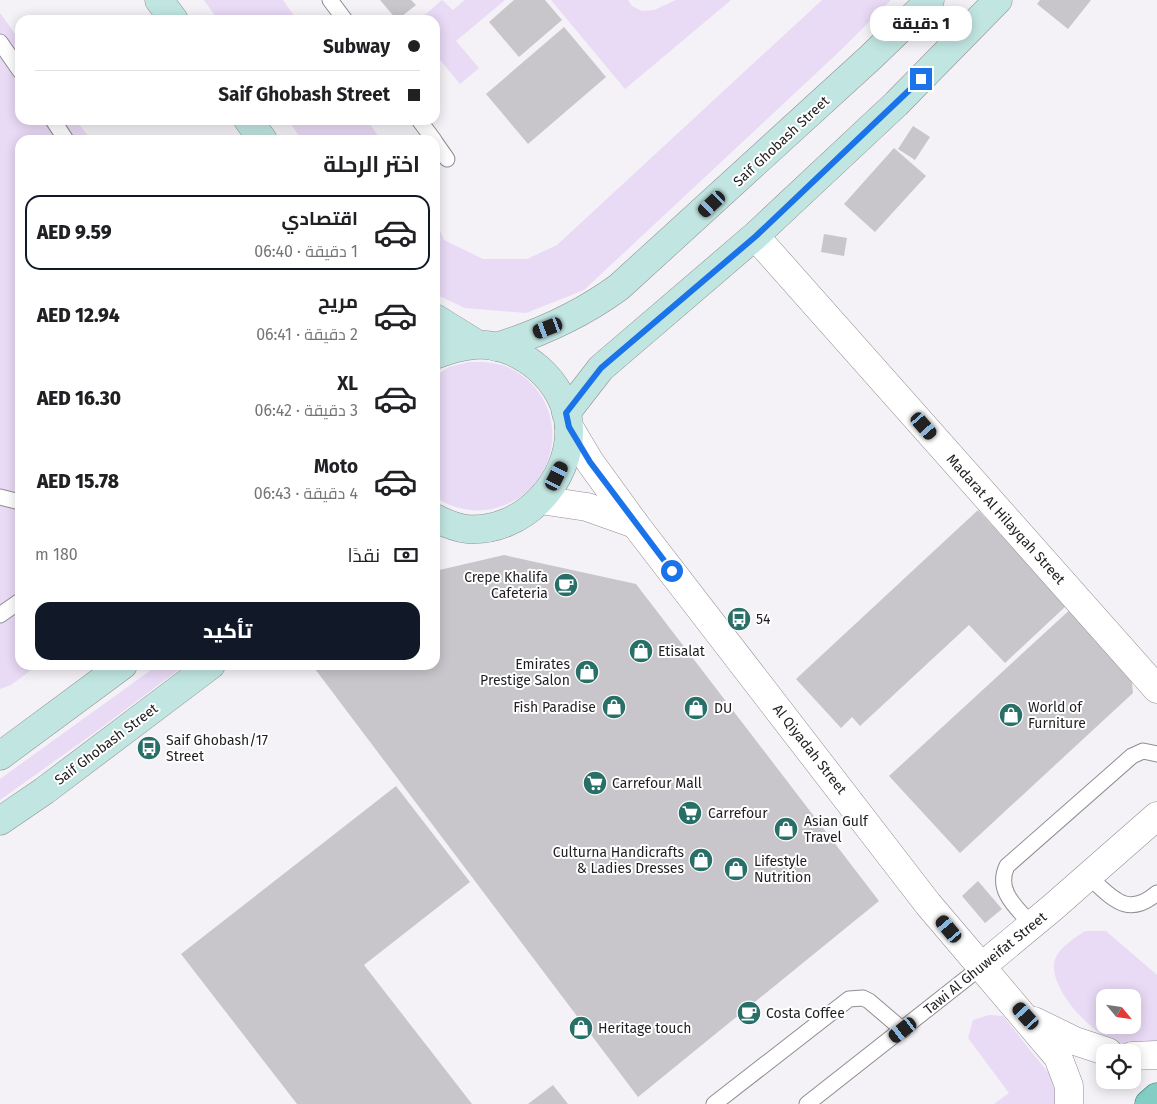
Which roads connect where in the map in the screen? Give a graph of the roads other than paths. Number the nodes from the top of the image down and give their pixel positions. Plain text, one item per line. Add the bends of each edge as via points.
1 (159, 0) edge
2 (330, 0) edge
3 (930, 0) edge
4 (998, 0) edge
5 (170, 15) edge
6 (341, 15) edge
7 (0, 42) edge
8 (15, 64) edge
9 (440, 149) edge
10 (447, 159) dead end
11 (756, 236) junction
12 (440, 321) edge
13 (487, 346) junction
14 (440, 353) edge
15 (568, 420) junction
16 (0, 497) edge
17 (540, 500) junction
18 (15, 501) edge
19 (440, 520) edge
20 (635, 524) junction
21 (467, 529) junction
22 (440, 535) edge
23 (15, 604) edge
24 (0, 615) edge
25 (116, 670) edge
26 (204, 670) edge
27 (1157, 689) edge
28 (1157, 754) edge
29 (0, 756) edge
30 (1157, 816) edge
31 (0, 820) edge
32 (1089, 877) junction
33 (1157, 893) edge
34 (1032, 925) junction
35 (981, 967) junction
36 (1026, 1016) junction
37 (903, 1030) junction
38 (1096, 1048) edge
39 (1157, 1055) edge
40 (1141, 1056) edge
41 (1157, 1097) edge
42 (714, 1104) edge
43 (807, 1104) edge
44 (1069, 1104) edge
45 (1149, 1104) edge

1 - 5 street
2 - 6 lane
3 - 13 street, Saif Ghobash Street via 619,287 573,317 523,338
4 - 11 street via 896,104
7 - 8 lane
9 - 10 lane
11 - 15 street via 601,368
11 - 27 street, Madarat Al Hilayqah Street
12 - 13 street
13 - 14 street, Saif Ghobash Street via 454,348
13 - 15 street via 528,360 541,370 552,383
15 - 17 street via 567,447 562,466 553,485
15 - 20 street, Al Qiyadah Street via 590,462
16 - 18 lane
17 - 20 street via 587,507
17 - 21 street via 525,513 506,522
19 - 21 street
20 - 35 street, Al Qiyadah Street via 928,904
21 - 22 street
23 - 24 lane
25 - 29 street
26 - 31 street, Saif Ghobash Street via 44,791
28 - 34 lane via 1143,751 1132,756 1007,866 1003,878 1006,893
30 - 32 street, Tawi Al Ghuweifat Street
32 - 33 lane via 1123,904 1138,904
32 - 34 street, Tawi Al Ghuweifat Street
34 - 35 street, Tawi Al Ghuweifat Street
35 - 36 street, Al Qiyadah Street
35 - 37 lane, Tawi Al Ghuweifat Street
36 - 38 street, Al Qiyadah Street
36 - 44 street, Al Qiyadah Street via 1065,1070
37 - 42 lane via 869,1001 848,999
37 - 43 lane, Tawi Al Ghuweifat Street
39 - 40 street
41 - 45 main road

